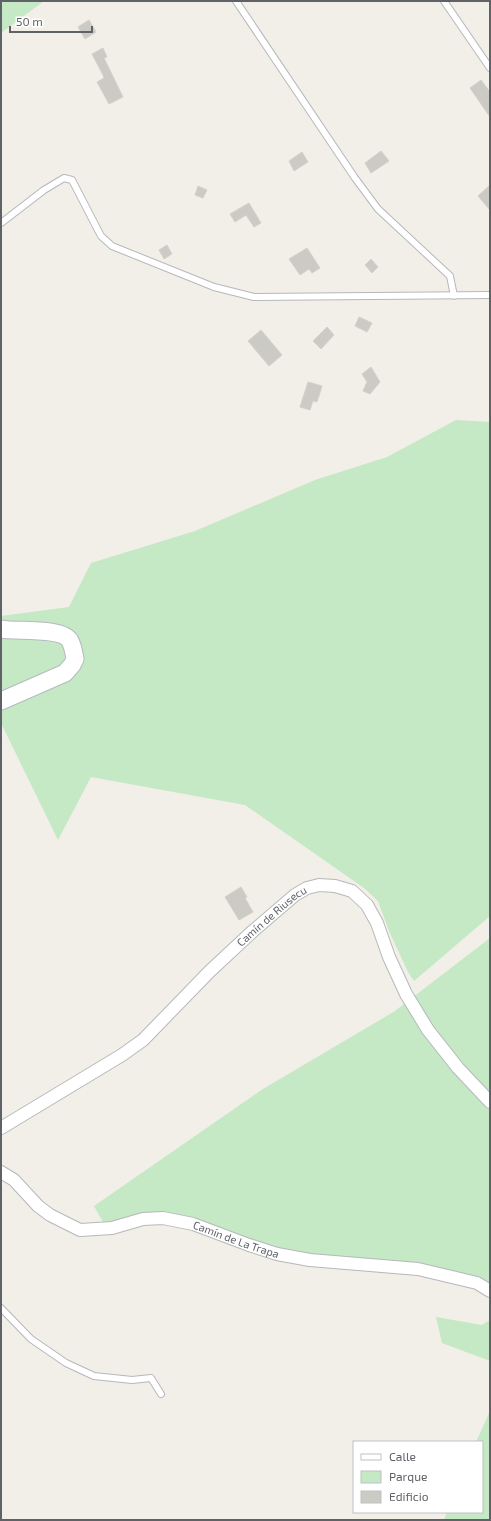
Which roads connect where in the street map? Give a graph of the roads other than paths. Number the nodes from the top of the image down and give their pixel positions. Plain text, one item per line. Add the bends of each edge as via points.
1 (236, 1) edge
2 (444, 1) edge
3 (490, 68) edge
4 (1, 223) edge
5 (490, 295) edge
6 (454, 296) junction
7 (1, 629) edge
8 (1, 701) edge
9 (490, 1102) edge
10 (1, 1128) edge
11 (1, 1172) edge
12 (490, 1291) edge
13 (1, 1308) edge
14 (160, 1394) dead end

1 - 6 lane via 355,178 374,203 403,233 450,276
2 - 3 lane
4 - 6 lane via 64,178 72,180 101,236 112,246 214,287 254,298
5 - 6 lane
7 - 8 street via 51,632 65,636 70,640 75,659 65,673
9 - 10 street, Camín de Riusecu via 458,1068 428,1030 406,994 367,905 352,891 319,885 307,888 295,896 253,931 143,1040
11 - 12 street, Camín de La Trapa via 14,1180 50,1215 80,1230 112,1228 143,1219 163,1218 194,1224 277,1254 310,1260 418,1269 477,1283
13 - 14 lane via 31,1339 66,1363 94,1376 132,1380 151,1378

